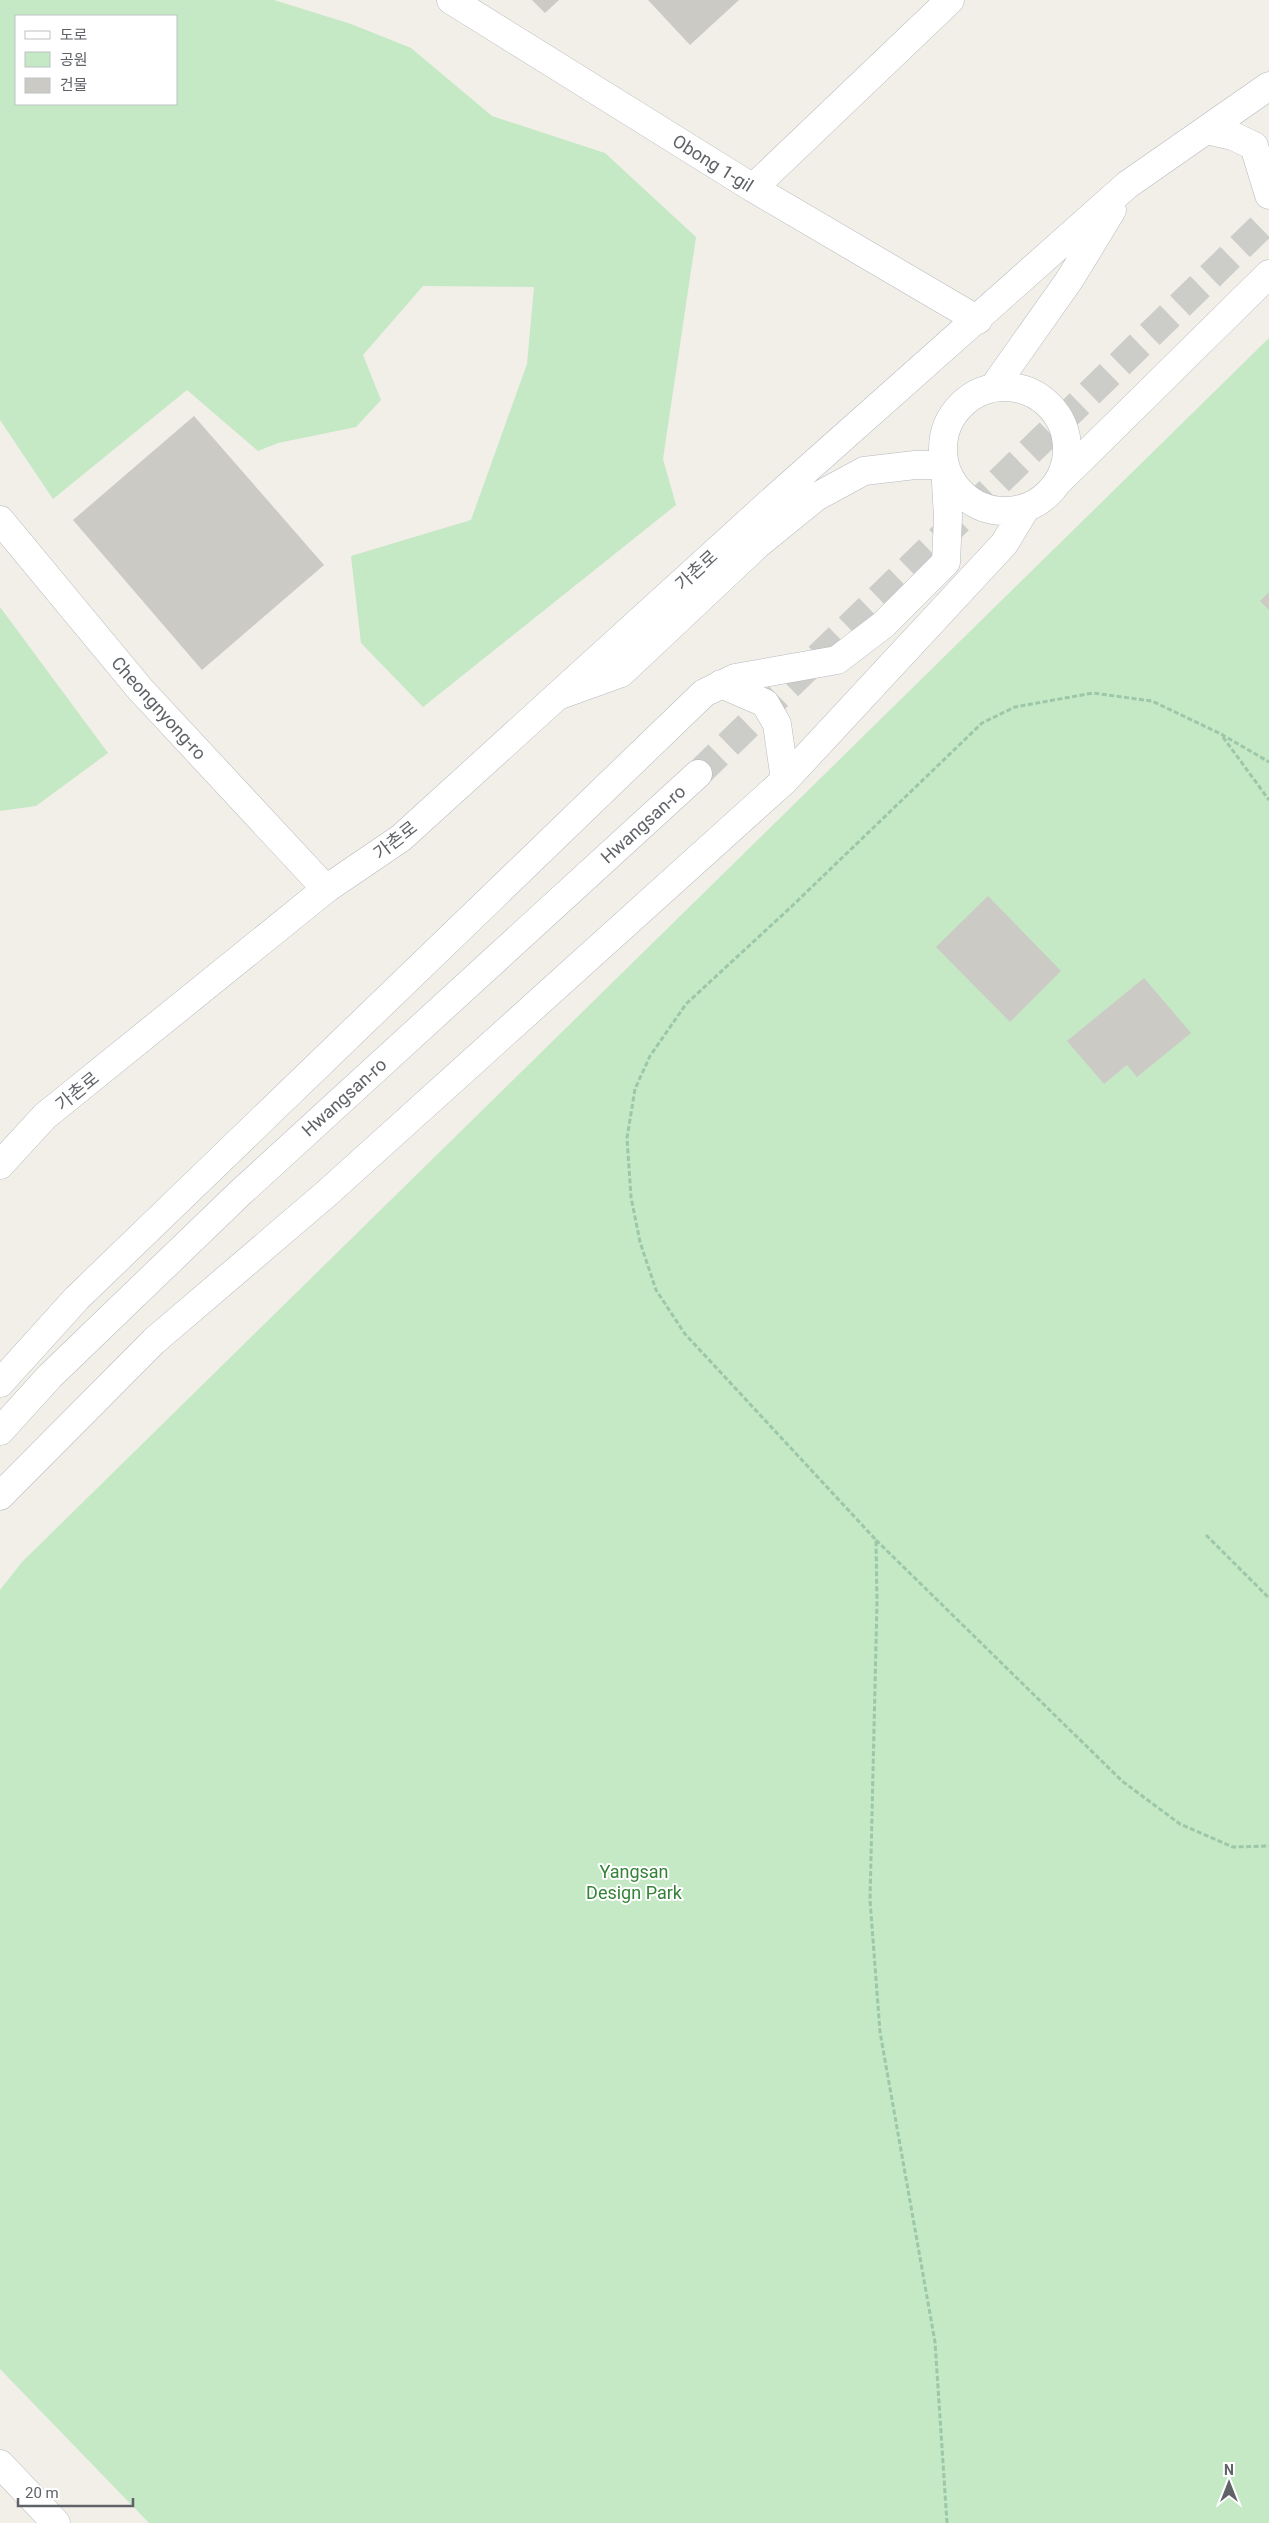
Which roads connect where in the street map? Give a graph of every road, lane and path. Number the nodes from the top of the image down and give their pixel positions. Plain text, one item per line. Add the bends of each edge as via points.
1 (451, 0) edge
2 (950, 0) edge
3 (1269, 86) edge
4 (1207, 130) junction
5 (1128, 185) junction
6 (753, 188) junction
7 (1269, 195) edge
8 (1269, 274) edge
9 (978, 320) junction
10 (993, 388) junction
11 (944, 466) junction
12 (1058, 482) junction
13 (1026, 508) junction
14 (0, 520) edge
15 (721, 684) junction
16 (557, 696) junction
17 (1221, 734) junction
18 (1269, 762) edge
19 (698, 774) tunnel mouth
20 (785, 780) junction
21 (1269, 800) edge
22 (326, 890) junction
23 (0, 1165) edge
24 (0, 1383) edge
25 (0, 1430) edge
26 (0, 1496) edge
27 (1206, 1535) dead end
28 (876, 1540) junction
29 (1269, 1598) edge
30 (1269, 1846) edge
31 (0, 2464) edge
32 (56, 2523) edge
33 (947, 2523) edge

1 - 6 main road, Obong 1-gil
2 - 6 main road
3 - 4 main road, 가촌로
4 - 5 main road, 가촌로
4 - 7 main road via 1233,136 1254,146
5 - 9 main road, 가촌로
5 - 10 main road via 1070,279
6 - 9 main road, Obong 1-gil
8 - 12 main road
9 - 16 main road, 가촌로
10 - 11 main road via 974,395 958,408 947,425 942,445
10 - 12 main road via 1014,388 1034,394 1058,418 1067,443 1066,463
11 - 13 main road via 954,485 968,499 986,508 1006,512
11 - 15 main road via 948,517 946,562 883,625 837,660 736,678
11 - 16 main road via 864,471 816,498 758,545 621,673
12 - 13 main road via 1044,498
13 - 20 main road via 1004,544
14 - 22 main road, Cheongnyong-ro via 140,689
15 - 20 main road via 765,703 777,724
15 - 24 main road via 704,693 84,1291
16 - 22 main road, 가촌로 via 401,838
17 - 18 path
17 - 21 path
17 - 28 path via 1152,701 1093,692 1015,707 982,723 686,1004 650,1056 635,1089 628,1138 631,1197 640,1242 656,1290 685,1334
19 - 25 main road, Hwangsan-ro via 240,1192 50,1376
20 - 26 main road via 326,1194 154,1341
22 - 23 main road, 가촌로 via 45,1116
27 - 29 path
28 - 30 path via 1122,1782 1180,1824 1233,1847
28 - 33 path via 870,1900 880,2032 935,2342
31 - 32 main road

